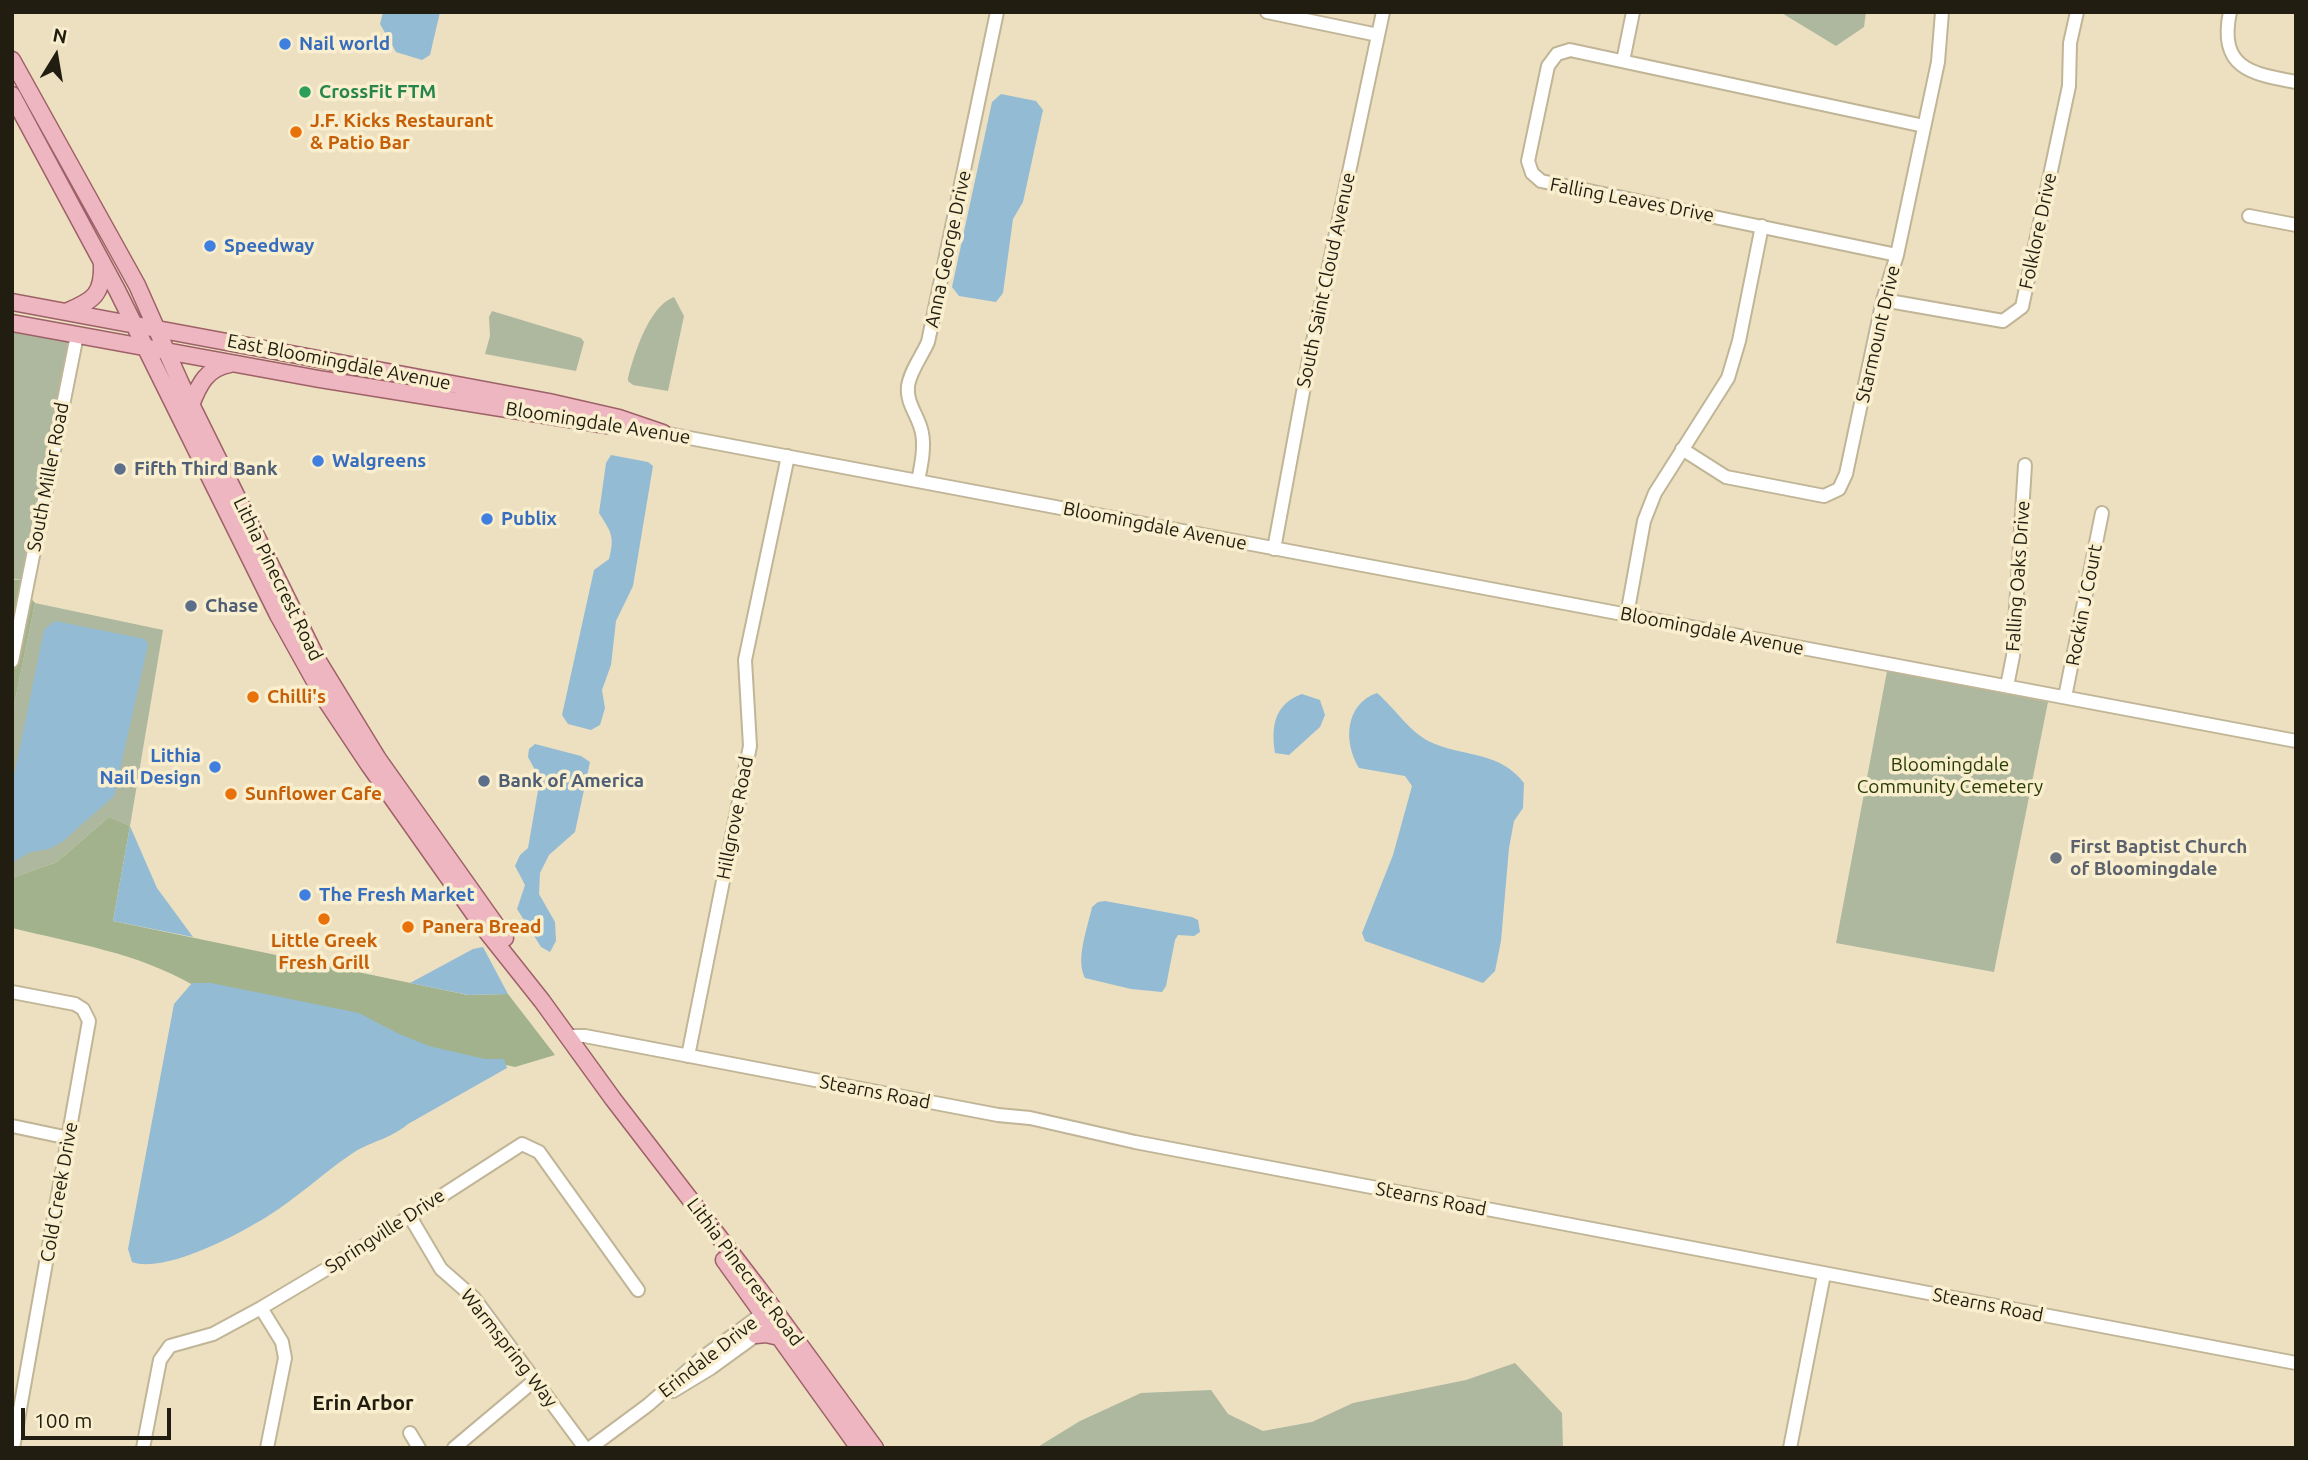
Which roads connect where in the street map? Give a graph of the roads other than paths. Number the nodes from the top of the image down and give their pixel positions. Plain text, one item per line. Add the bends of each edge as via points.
1 (997, 12) edge
2 (1266, 12) edge
3 (1383, 12) edge
4 (1633, 12) edge
5 (1942, 12) edge
6 (2077, 12) edge
7 (2230, 12) edge
8 (1378, 35) junction
9 (12, 60) edge
10 (1623, 61) junction
11 (2296, 82) edge
12 (12, 95) edge
13 (1924, 126) junction
14 (2249, 216) dead end
15 (2296, 225) edge
16 (1762, 226) junction
17 (1897, 256) junction
18 (102, 264) junction
19 (1883, 300) junction
20 (12, 302) edge
21 (68, 311) junction
22 (12, 323) edge
23 (133, 323) junction
24 (156, 327) junction
25 (76, 335) junction
26 (145, 347) junction
27 (166, 351) junction
28 (231, 363) junction
29 (191, 405) junction
30 (663, 433) junction
31 (1682, 449) junction
32 (788, 456) junction
33 (2025, 466) dead end
34 (918, 481) junction
35 (2102, 513) dead end
36 (1274, 549) junction
37 (1627, 615) junction
38 (12, 661) edge
39 (2007, 686) junction
40 (2065, 697) junction
41 (2296, 741) edge
42 (12, 992) edge
43 (542, 1000) junction
44 (567, 1036) junction
45 (688, 1056) junction
46 (12, 1126) edge
47 (69, 1138) junction
48 (409, 1215) junction
49 (1824, 1274) junction
50 (638, 1290) dead end
51 (261, 1308) junction
52 (772, 1322) junction
53 (756, 1335) joint
54 (2296, 1363) edge
55 (535, 1380) junction
56 (648, 1405) junction
57 (410, 1433) dead end
58 (13, 1448) edge
59 (143, 1448) edge
60 (267, 1448) edge
61 (419, 1448) edge
62 (454, 1448) edge
63 (585, 1448) edge
64 (590, 1448) edge
65 (859, 1448) edge
66 (875, 1448) edge
67 (1790, 1448) edge

1 - 34 street, Anna George Drive via 928,342 908,387 922,433
2 - 8 street
3 - 8 street, South Saint Cloud Avenue
4 - 10 street
5 - 13 street, Starmount Drive via 1938,62
6 - 19 street, Folklore Drive via 2070,43 2069,86 2022,307 2003,321
7 - 11 street via 2227,40 2241,66 2257,75
8 - 36 street, South Saint Cloud Avenue
9 - 24 main road, Lithia Pinecrest Road
10 - 13 street, Falling Leaves Drive
10 - 16 street, Falling Leaves Drive via 1570,50 1557,54 1548,66 1528,161 1532,173 1541,181
12 - 18 main road, Lithia Pinecrest Road
13 - 17 street, Starmount Drive
14 - 15 street
16 - 17 street, Falling Leaves Drive
16 - 31 street via 1728,378
17 - 19 street, Starmount Drive
18 - 21 main road via 102,282 94,298
18 - 23 main road, Lithia Pinecrest Road
19 - 31 street, Starmount Drive via 1839,489 1824,496 1726,477
20 - 21 main road, East Bloomingdale Avenue
21 - 23 main road, East Bloomingdale Avenue
22 - 25 main road, Bloomingdale Avenue
23 - 24 main road, East Bloomingdale Avenue
23 - 26 main road, Lithia Pinecrest Road
24 - 27 main road, Lithia Pinecrest Road
24 - 30 main road, East Bloomingdale Avenue via 550,402
25 - 26 main road, Bloomingdale Avenue
25 - 38 street, South Miller Road
26 - 27 main road, Bloomingdale Avenue
26 - 43 main road, Lithia Pinecrest Road via 314,681 416,833
27 - 28 main road, Bloomingdale Avenue
27 - 29 main road, Lithia Pinecrest Road
28 - 29 main road via 209,372
28 - 30 main road, Bloomingdale Avenue
29 - 43 main road, Lithia Pinecrest Road via 330,683 515,953
30 - 32 street, Bloomingdale Avenue
31 - 37 street via 1644,521
32 - 34 street, Bloomingdale Avenue
32 - 45 street, Hillgrove Road via 745,660 750,746
33 - 39 street, Falling Oaks Drive via 2013,656
34 - 36 street, Bloomingdale Avenue
35 - 40 street, Rockin J Court
36 - 37 street, Bloomingdale Avenue
37 - 39 street, Bloomingdale Avenue
39 - 40 street, Bloomingdale Avenue
40 - 41 street, Bloomingdale Avenue
42 - 47 street, Cold Creek Drive via 75,1004 88,1017
43 - 44 main road, Lithia Pinecrest Road
44 - 45 street, Stearns Road
44 - 52 main road, Lithia Pinecrest Road
45 - 49 street, Stearns Road via 1030,1118
46 - 47 street
47 - 58 street, Cold Creek Drive
48 - 50 street, Springville Drive via 522,1144 539,1152
48 - 51 street, Springville Drive
48 - 55 street, Warmspring Way via 441,1269 474,1298
49 - 54 street, Stearns Road
49 - 67 street
51 - 59 street, Springville Drive via 213,1334 166,1349
51 - 60 street via 282,1342 285,1358
52 - 53 main road via 766,1334
52 - 56 street, Erindale Drive via 702,1358
52 - 65 main road, Lithia Pinecrest Road
52 - 66 main road, Lithia Pinecrest Road
53 - 56 street, Erindale Drive
55 - 62 street
55 - 63 street, Warmspring Way
56 - 64 street, Erindale Drive
57 - 61 street

